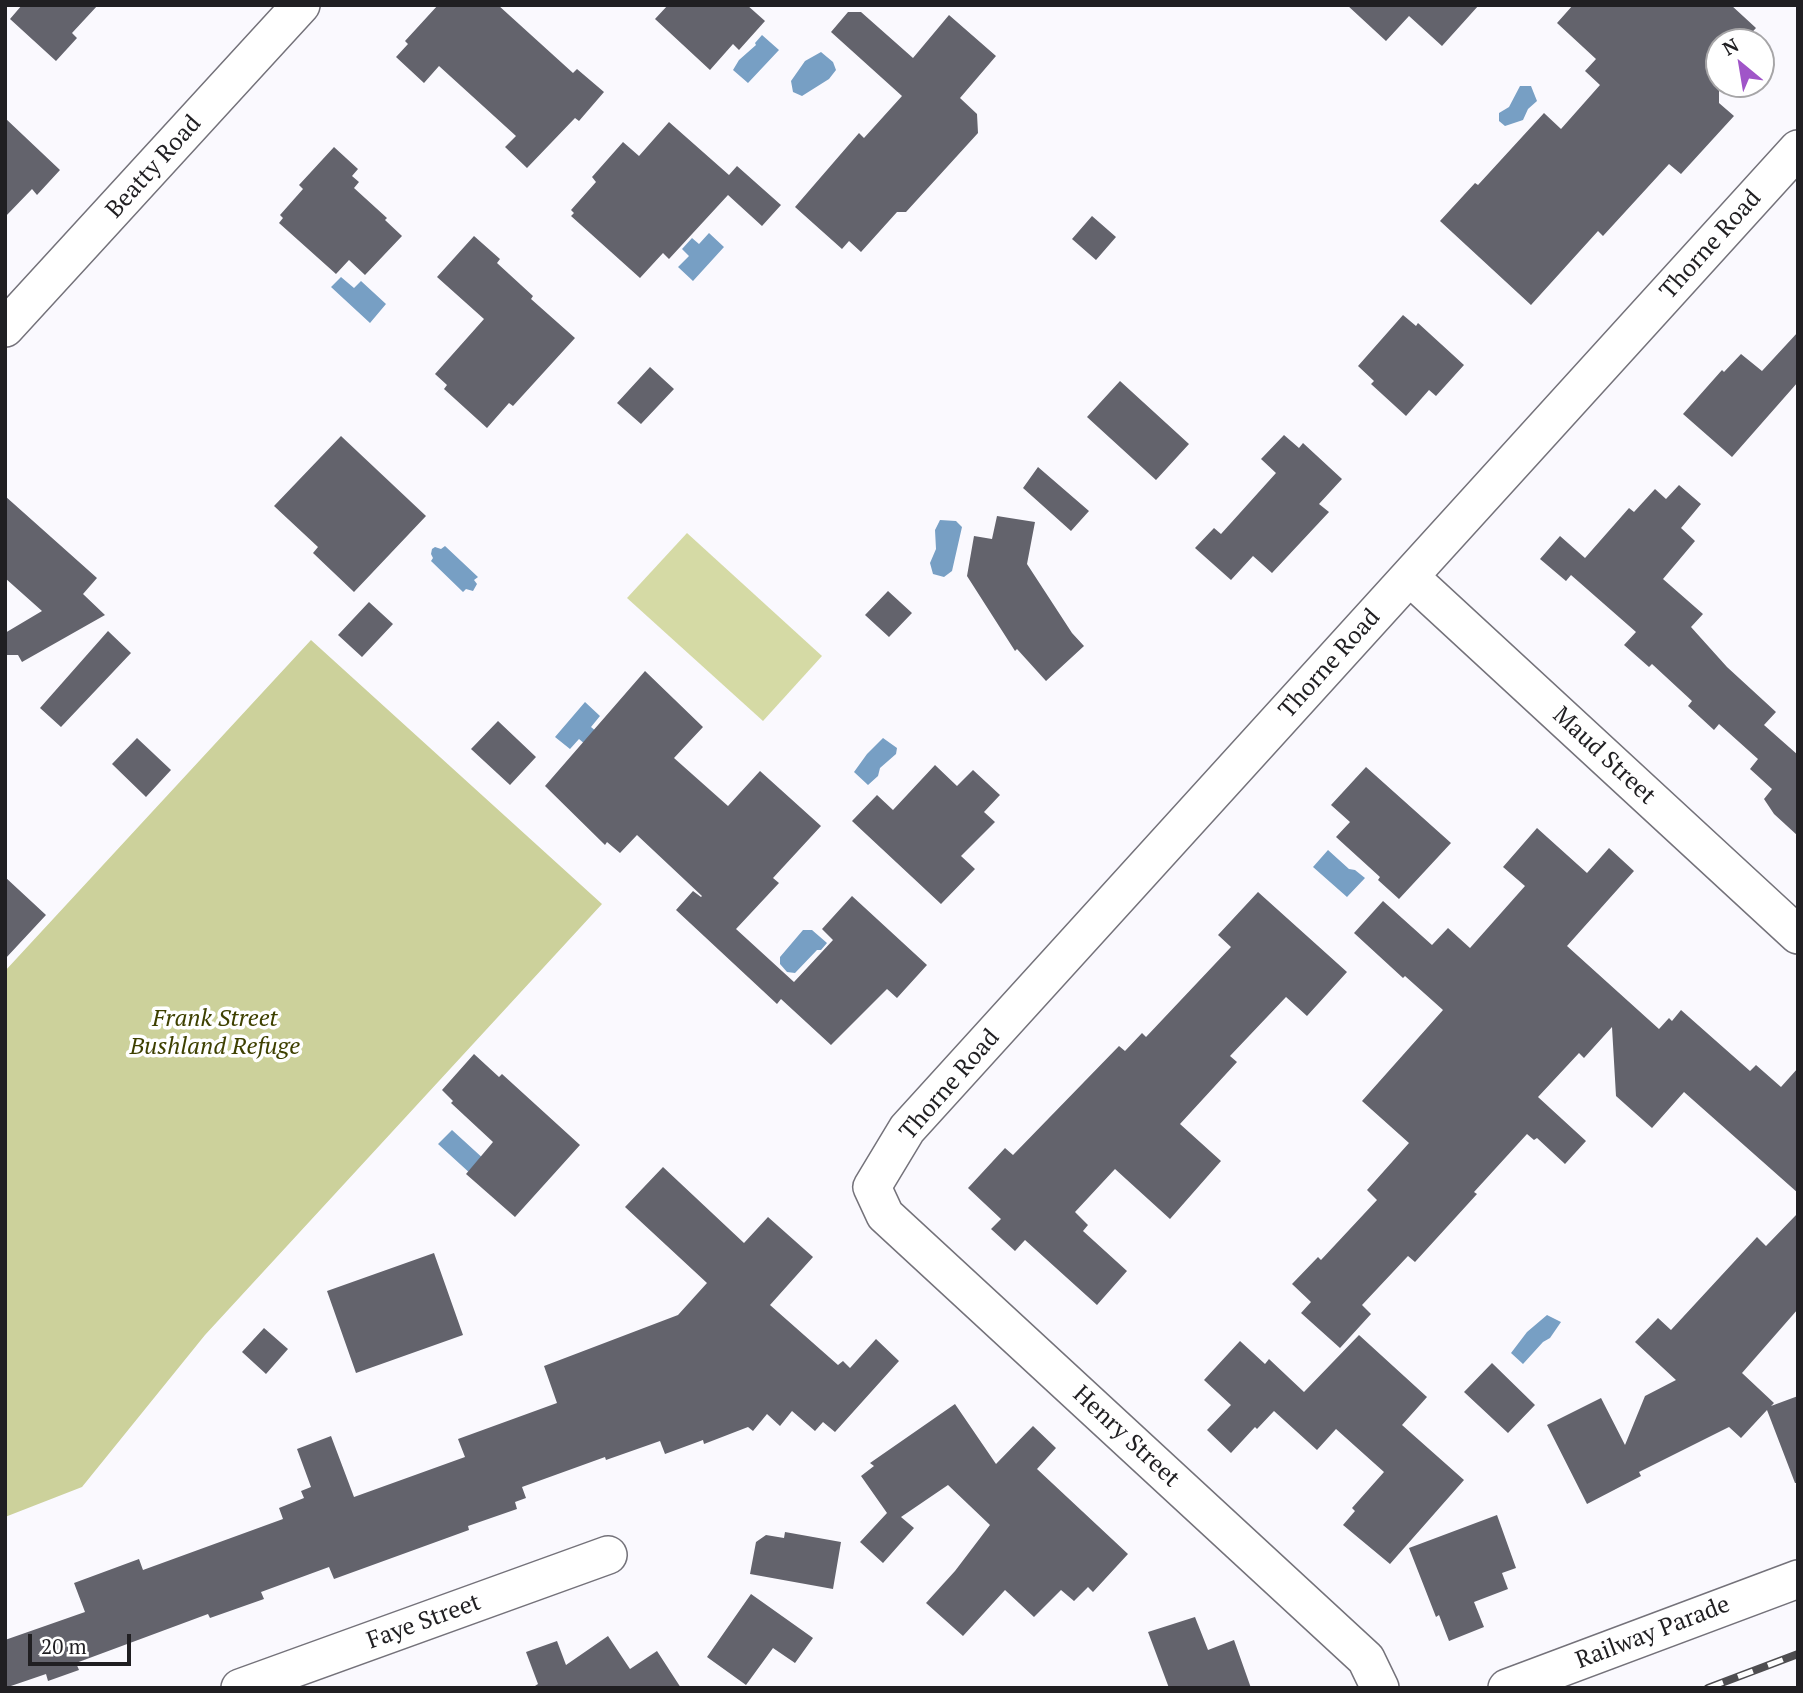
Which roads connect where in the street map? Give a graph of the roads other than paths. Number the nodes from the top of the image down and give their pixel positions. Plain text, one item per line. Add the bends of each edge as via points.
1 (301, 5) edge
2 (1798, 149) edge
3 (5, 328) edge
4 (1410, 577) junction
5 (1798, 935) edge
6 (872, 1187) joint
7 (608, 1555) dead end
8 (1798, 1579) edge
9 (240, 1688) edge
10 (1380, 1688) edge
11 (1507, 1688) edge

1 - 3 street, Beatty Road
2 - 4 street, Thorne Road
4 - 5 street, Maud Street
4 - 6 street, Thorne Road via 907,1129
6 - 10 street, Henry Street via 885,1215 1366,1659
7 - 9 street, Faye Street
8 - 11 street, Railway Parade

